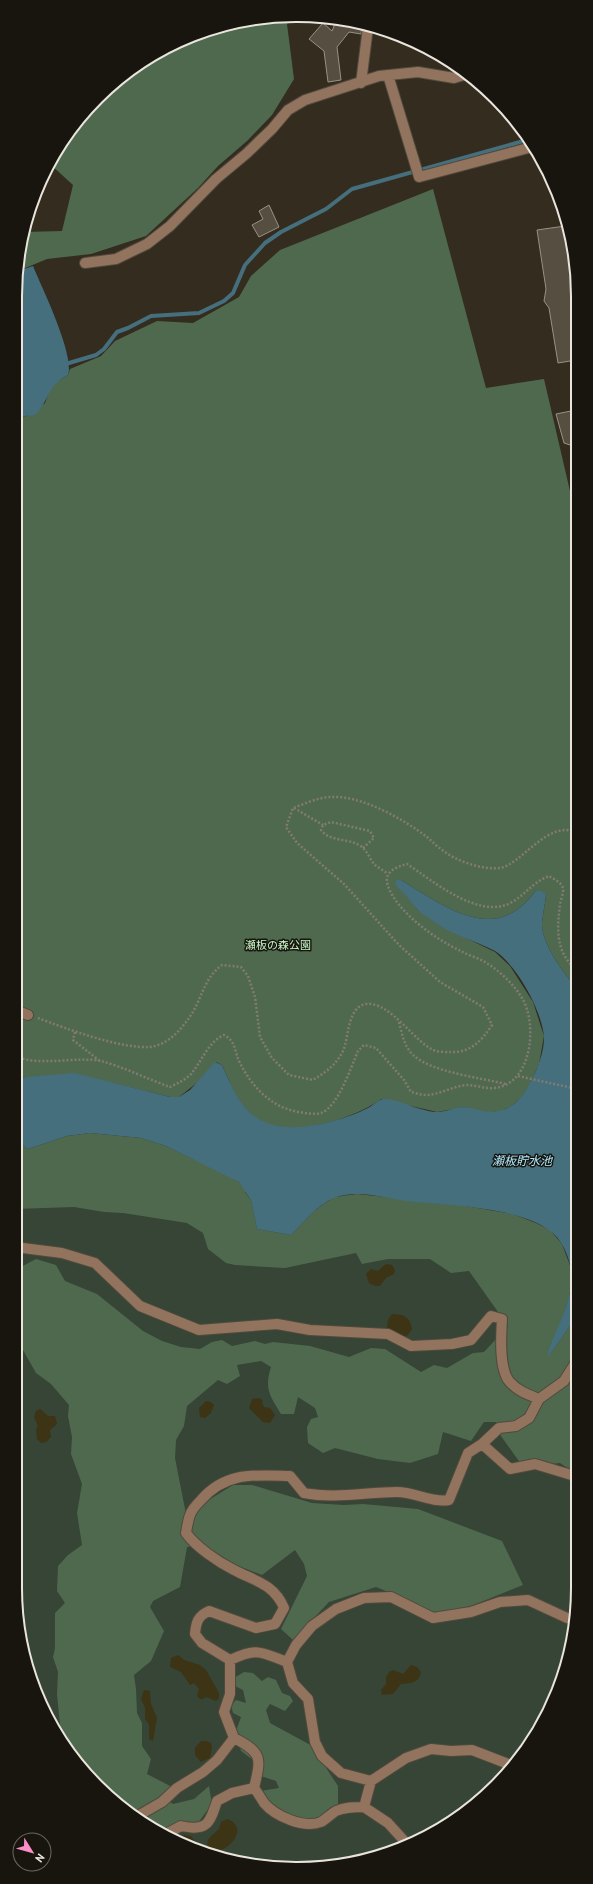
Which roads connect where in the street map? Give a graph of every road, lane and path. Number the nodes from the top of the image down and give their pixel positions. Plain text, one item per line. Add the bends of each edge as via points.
1 (368, 31) edge
2 (388, 75) junction
3 (460, 76) edge
4 (361, 82) junction
5 (528, 148) edge
6 (85, 263) dead end
7 (293, 808) junction
8 (323, 825) junction
9 (571, 831) edge
10 (363, 848) junction
11 (388, 874) junction
12 (571, 964) edge
13 (22, 1013) edge
14 (28, 1015) joint
15 (399, 1021) junction
16 (75, 1032) junction
17 (22, 1059) edge
18 (100, 1061) junction
19 (518, 1076) junction
20 (506, 1084) junction
21 (571, 1088) edge
22 (22, 1248) edge
23 (571, 1370) edge
24 (539, 1399) junction
25 (482, 1444) junction
26 (571, 1474) edge
27 (569, 1619) edge
28 (230, 1660) junction
29 (287, 1662) junction
30 (234, 1738) junction
31 (507, 1763) edge
32 (371, 1781) junction
33 (254, 1788) junction
34 (364, 1806) junction
35 (141, 1814) edge
36 (171, 1832) edge
37 (404, 1840) edge

1 - 4 street
2 - 3 street via 418,72 454,78
2 - 4 street
2 - 5 street via 419,177
4 - 6 street via 305,100 288,110 272,129 216,179 170,226 147,244 116,259
7 - 8 path
7 - 9 path via 330,797 356,800 391,813 441,850 465,863 501,868 531,846 558,831
7 - 15 path via 286,827 297,843 344,884 400,945 440,982 483,1007 492,1025 482,1039 463,1053 435,1051
8 - 10 path via 321,830 326,836 343,839
8 - 10 path via 331,822 370,831 374,838
10 - 11 path via 375,865
11 - 12 path via 395,867 407,864 460,900 496,908 512,902 528,888 549,876 559,881 563,888 557,934 558,942
11 - 19 path via 387,883 391,893 404,911 428,931 459,951 488,963 506,978 523,999 528,1018 530,1048 527,1061
13 - 14 street
14 - 16 path
15 - 16 path via 376,1005 366,1004 360,1007 349,1023 343,1050 330,1070 313,1080 288,1074 272,1058 260,1037 255,997 248,976 240,967 222,965 208,978 189,1018 169,1040 151,1047 121,1044
15 - 20 path via 403,1040 413,1055 432,1067
16 - 18 path via 73,1040
17 - 18 path
18 - 20 path via 170,1087 185,1080 216,1039 224,1035 235,1044 240,1063 261,1093 272,1103 282,1108 312,1114 321,1113 332,1105 358,1051 364,1045 376,1048 411,1092 426,1096 467,1085 494,1088
19 - 20 path
19 - 21 path
22 - 24 street via 62,1253 95,1263 140,1306 199,1330 278,1324 310,1330 388,1334 411,1346 452,1344 472,1340 491,1316 502,1319 500,1353 509,1381 524,1393
23 - 24 street via 564,1381
24 - 25 street via 529,1418 516,1426 499,1428
25 - 26 street via 510,1469 535,1464
25 - 28 street via 468,1453 449,1500 441,1501 399,1492 324,1497 304,1494 290,1476 239,1477 224,1481 208,1491 190,1515 186,1533 201,1549 234,1570 270,1588 280,1597 284,1608 275,1624 256,1628 209,1611 202,1614 196,1622 195,1634 202,1643
27 - 29 street via 528,1600 500,1602 471,1612 433,1618 390,1597 364,1598 336,1609 312,1626 296,1645
28 - 29 street via 247,1652 262,1652
28 - 30 street via 230,1694 224,1712
29 - 32 street via 293,1683 308,1699 315,1742 322,1756 342,1773
30 - 33 street via 255,1750 260,1761
30 - 35 street via 217,1760 203,1772
31 - 32 street via 472,1750 450,1752 431,1749 406,1758
32 - 34 street
33 - 34 street via 265,1804 278,1814 308,1824 321,1822 336,1811
33 - 36 street via 232,1793 217,1801 210,1821 205,1827 193,1829 181,1826
34 - 37 street via 388,1823

